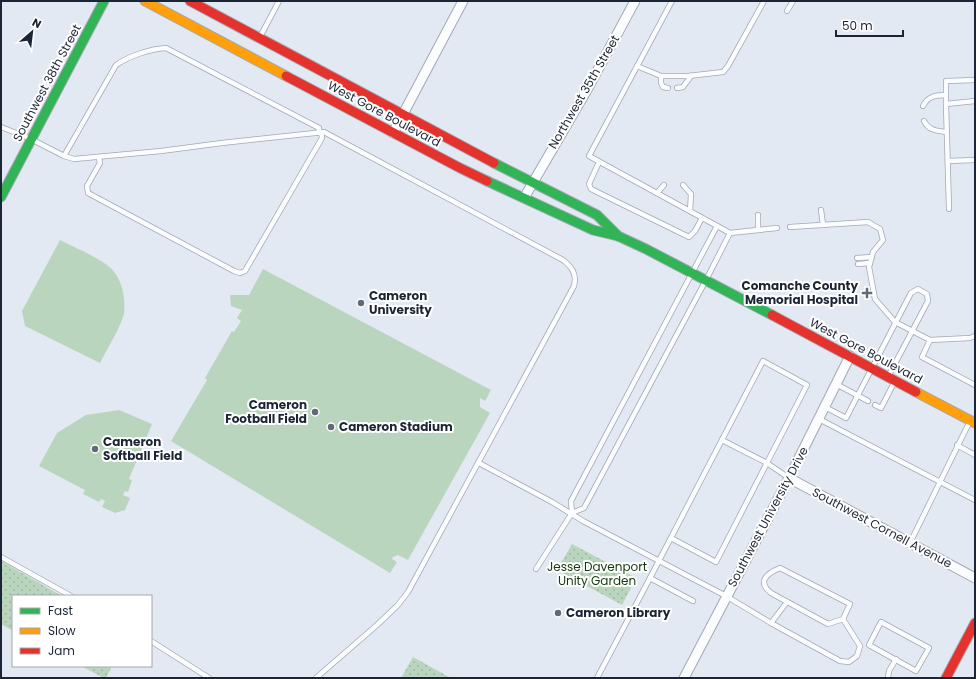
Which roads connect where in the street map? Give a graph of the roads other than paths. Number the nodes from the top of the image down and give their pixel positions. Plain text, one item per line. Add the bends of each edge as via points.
1 (104, 1) edge
2 (145, 1) edge
3 (190, 1) edge
4 (279, 1) edge
5 (462, 1) edge
6 (635, 1) edge
7 (672, 1) edge
8 (764, 1) edge
9 (793, 1) edge
10 (787, 11) dead end
11 (260, 38) junction
12 (637, 66) junction
13 (661, 76) junction
14 (691, 76) junction
15 (975, 80) edge
16 (668, 88) dead end
17 (677, 88) dead end
18 (946, 95) junction
19 (975, 101) edge
20 (946, 104) junction
21 (923, 106) dead end
22 (403, 114) junction
23 (924, 121) dead end
24 (1, 127) edge
25 (320, 132) junction
26 (946, 132) junction
27 (393, 133) junction
28 (31, 139) junction
29 (64, 156) junction
30 (99, 158) junction
31 (975, 160) edge
32 (948, 161) junction
33 (599, 162) junction
34 (532, 183) junction
35 (664, 185) dead end
36 (683, 185) dead end
37 (657, 194) junction
38 (1, 197) edge
39 (524, 198) junction
40 (949, 209) dead end
41 (821, 210) dead end
42 (690, 211) junction
43 (758, 215) dead end
44 (702, 218) junction
45 (823, 225) junction
46 (717, 226) junction
47 (790, 227) dead end
48 (777, 228) dead end
49 (758, 230) junction
50 (730, 232) junction
51 (618, 236) junction
52 (872, 257) junction
53 (857, 258) dead end
54 (870, 263) junction
55 (858, 264) dead end
56 (693, 273) junction
57 (706, 280) junction
58 (895, 322) junction
59 (912, 331) junction
60 (975, 336) edge
61 (930, 340) junction
62 (850, 356) junction
63 (872, 368) junction
64 (892, 378) junction
65 (836, 384) junction
66 (975, 385) edge
67 (857, 395) junction
68 (868, 401) dead end
69 (876, 405) dead end
70 (825, 407) junction
71 (819, 419) junction
72 (973, 422) edge
73 (722, 440) junction
74 (957, 446) junction
75 (975, 455) edge
76 (479, 463) junction
77 (767, 463) junction
78 (789, 478) junction
79 (940, 482) junction
80 (975, 500) edge
81 (572, 513) junction
82 (671, 538) junction
83 (910, 543) junction
84 (1, 557) edge
85 (659, 561) junction
86 (536, 569) dead end
87 (650, 578) junction
88 (975, 578) edge
89 (69, 595) edge
90 (726, 596) junction
91 (693, 602) dead end
92 (787, 602) junction
93 (843, 619) junction
94 (771, 623) junction
95 (975, 623) edge
96 (152, 642) edge
97 (896, 659) junction
98 (209, 678) edge
99 (316, 678) edge
100 (597, 678) edge
101 (684, 678) edge
102 (888, 678) edge
103 (946, 678) edge

1 - 28 main road, Southwest 38th Street
2 - 27 main road, West Gore Boulevard
3 - 11 main road, West Gore Boulevard
4 - 11 lane
5 - 22 street
6 - 34 street, Northwest 35th Street
7 - 12 lane
8 - 14 lane via 723,72
9 - 10 lane
11 - 22 main road, West Gore Boulevard
12 - 13 lane
12 - 33 lane via 589,156
13 - 14 lane
13 - 16 lane via 663,87
14 - 17 lane via 683,87
15 - 18 lane via 946,81
18 - 20 lane
18 - 21 lane via 935,95 926,100
19 - 20 lane
20 - 26 lane
22 - 27 street
22 - 34 main road, West Gore Boulevard
23 - 26 lane via 926,126 934,130
24 - 28 lane
25 - 29 lane via 319,128 166,48 160,48 123,60 116,65
25 - 30 lane
25 - 30 lane via 322,138 245,271 240,273 88,193 87,186 100,163
25 - 76 lane via 327,133 563,260 575,274 576,280 571,292
26 - 32 lane
27 - 39 main road, West Gore Boulevard
28 - 29 lane
28 - 38 main road, Southwest 38th Street
29 - 30 lane via 74,159
31 - 32 lane
32 - 40 lane
33 - 37 lane
33 - 44 lane via 589,184 591,189 689,237
34 - 39 street, Northwest 35th Street
34 - 51 main road, West Gore Boulevard via 597,215
35 - 37 lane
36 - 42 lane via 691,194
37 - 42 lane
39 - 51 main road, West Gore Boulevard via 593,230
41 - 45 lane
42 - 44 lane
43 - 49 lane
44 - 46 lane
45 - 47 lane
45 - 52 lane via 868,222 880,229 883,240
46 - 50 lane
46 - 56 lane
48 - 49 lane
49 - 50 lane
50 - 57 lane
51 - 56 main road, West Gore Boulevard
52 - 53 lane
52 - 54 lane
54 - 55 lane
54 - 58 lane via 875,299
56 - 57 main road, West Gore Boulevard
56 - 81 lane via 571,501
57 - 62 main road, West Gore Boulevard
57 - 81 lane via 584,508
58 - 59 lane
58 - 59 lane via 911,293 918,289 927,294 928,301
58 - 63 lane
59 - 61 lane
59 - 64 lane
60 - 61 lane
61 - 66 lane via 922,356
62 - 63 main road, West Gore Boulevard
62 - 65 street, Southwest University Drive
63 - 64 main road, West Gore Boulevard
63 - 67 lane
64 - 69 lane via 882,408
64 - 72 main road, West Gore Boulevard
65 - 67 lane
65 - 70 street, Southwest University Drive
67 - 68 lane
67 - 70 lane via 846,418
70 - 71 street, Southwest University Drive
71 - 78 street, Southwest University Drive
71 - 79 lane
72 - 74 lane
73 - 77 lane
73 - 77 lane via 763,361 807,385
73 - 82 lane
74 - 75 lane
74 - 79 lane
76 - 81 lane
76 - 99 lane via 404,598
77 - 78 lane
77 - 82 lane via 716,562
78 - 83 street, Southwest Cornell Avenue
78 - 90 street, Southwest University Drive
79 - 80 lane
79 - 83 lane
81 - 85 lane
81 - 86 lane
82 - 85 lane
83 - 88 street, Southwest Cornell Avenue
84 - 89 lane
85 - 87 lane
85 - 90 lane
87 - 91 lane
87 - 100 lane
90 - 94 lane
90 - 101 street, Southwest University Drive
92 - 93 lane via 828,624
92 - 93 lane via 766,589 764,583 768,573 780,568 850,604
92 - 94 lane
93 - 94 lane via 860,646 858,656 849,662 840,661
95 - 103 main road
96 - 98 lane
97 - 97 lane via 916,671 929,648 881,622 869,645
97 - 102 lane

